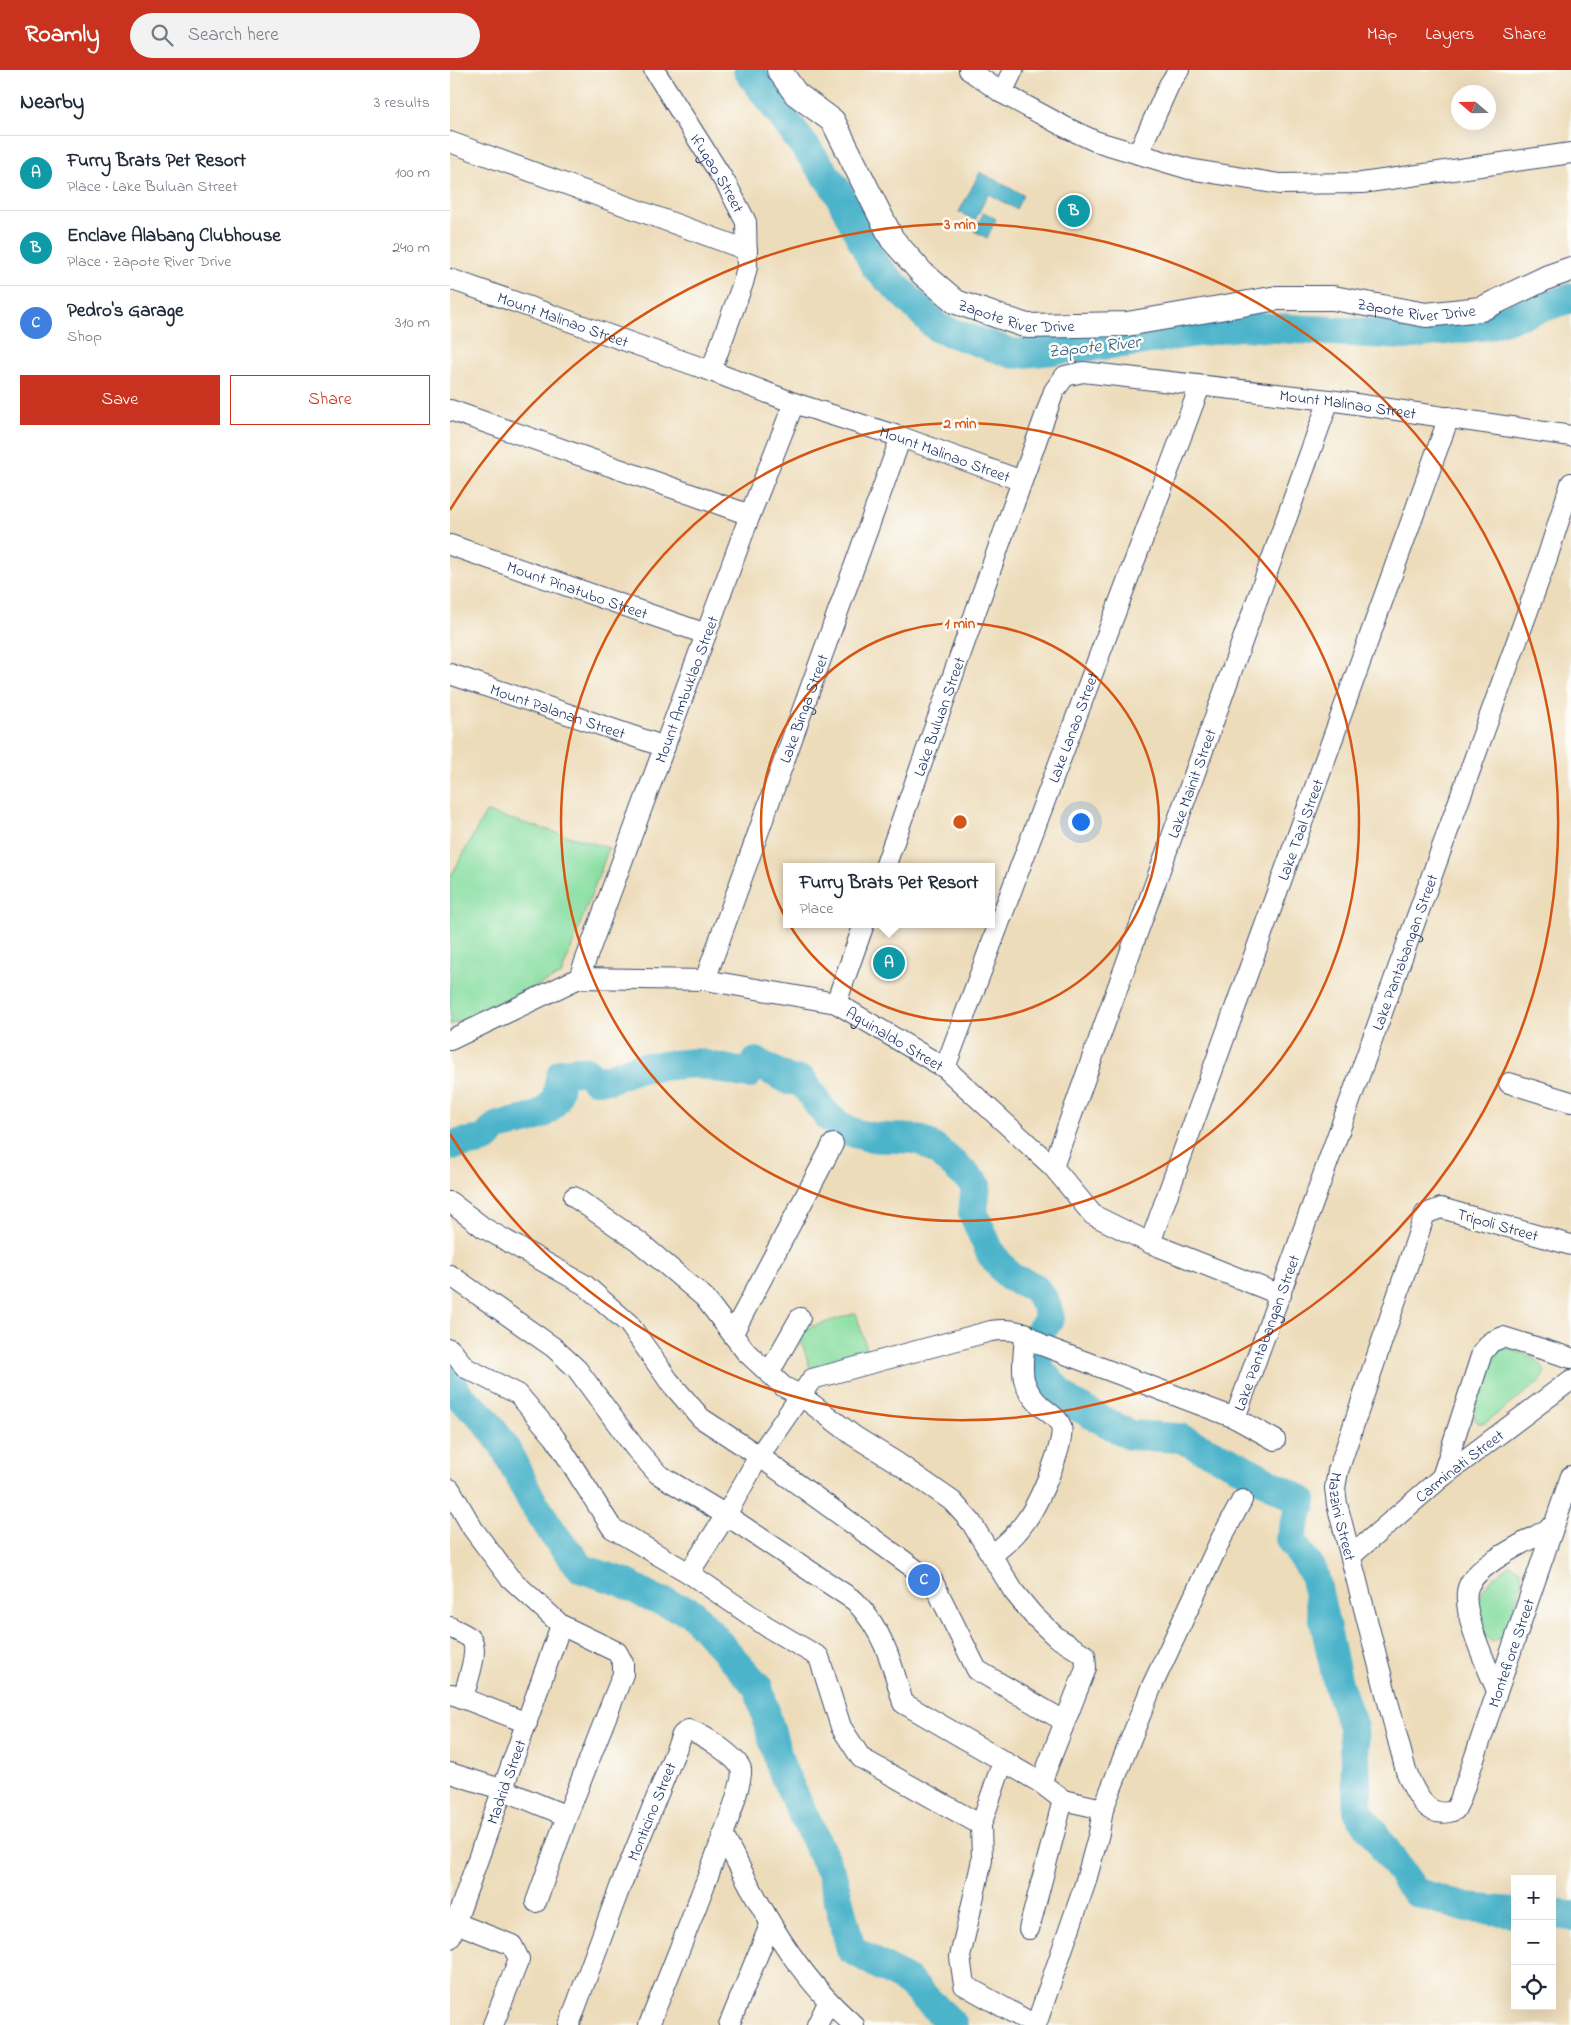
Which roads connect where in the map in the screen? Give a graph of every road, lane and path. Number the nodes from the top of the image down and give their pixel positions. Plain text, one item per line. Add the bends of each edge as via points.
1 (654, 70) edge
2 (779, 70) edge
3 (969, 70) edge
4 (1013, 70) edge
5 (1179, 70) edge
6 (1002, 93) junction
7 (450, 142) edge
8 (1571, 153) edge
9 (1138, 154) junction
10 (747, 250) junction
11 (1571, 269) edge
12 (450, 279) edge
13 (711, 371) junction
14 (1200, 386) junction
15 (1329, 400) junction
16 (794, 403) junction
17 (450, 410) edge
18 (1449, 416) junction
19 (1571, 436) edge
20 (901, 437) junction
21 (1022, 481) junction
22 (1571, 483) edge
23 (750, 515) junction
24 (450, 545) edge
25 (706, 634) junction
26 (450, 674) edge
27 (665, 747) junction
28 (886, 863) edge
29 (863, 928) edge
30 (579, 978) junction
31 (705, 980) junction
32 (836, 1003) junction
33 (450, 1040) edge
34 (945, 1068) junction
35 (1509, 1083) dead end
36 (1571, 1102) edge
37 (833, 1144) dead end
38 (1053, 1167) junction
39 (574, 1197) dead end
40 (450, 1202) edge
41 (1425, 1214) joint
42 (1150, 1243) junction
43 (1571, 1245) edge
44 (450, 1275) edge
45 (1281, 1295) junction
46 (800, 1318) dead end
47 (733, 1333) junction
48 (1032, 1338) junction
49 (450, 1348) edge
50 (1571, 1358) edge
51 (767, 1371) junction
52 (1571, 1380) edge
53 (800, 1395) junction
54 (1235, 1418) junction
55 (1276, 1440) dead end
56 (759, 1456) junction
57 (1571, 1476) edge
58 (1442, 1477) junction
59 (450, 1489) edge
60 (1242, 1500) dead end
61 (726, 1515) junction
62 (1553, 1526) junction
63 (992, 1554) junction
64 (1351, 1556) junction
65 (689, 1573) junction
66 (561, 1625) junction
67 (450, 1627) edge
68 (1497, 1691) junction
69 (456, 1695) edge
70 (1064, 1721) junction
71 (527, 1723) junction
72 (1004, 1761) junction
73 (450, 1773) edge
74 (1040, 1783) junction
75 (504, 1790) junction
76 (1063, 1800) junction
77 (1103, 1809) junction
78 (1438, 1812) joint
79 (567, 1816) junction
80 (980, 1825) junction
81 (722, 1835) junction
82 (536, 1902) dead end
83 (770, 1925) junction
84 (1029, 1929) dead end
85 (453, 1930) edge
86 (828, 2003) junction
87 (493, 2025) edge
88 (569, 2025) edge
89 (649, 2025) edge
90 (730, 2025) edge
91 (817, 2025) edge
92 (854, 2025) edge
93 (1036, 2025) edge

1 - 10 street, Ifugao Street via 742,213 746,222
2 - 11 street, Zapote River Drive via 796,94 833,121 892,239 922,273 956,302 1027,326 1127,324 1277,298 1333,298 1426,315 1481,309
3 - 6 street
4 - 6 street
5 - 9 street via 1169,84
6 - 9 street via 1065,128
7 - 10 street
8 - 9 street via 1362,183 1324,185 1279,184 1190,168
10 - 13 street, Ifugao Street via 743,283
12 - 13 street, Mount Malinao Street
13 - 16 street, Mount Malinao Street
14 - 15 street, Mount Malinao Street
14 - 21 street, Mount Malinao Street via 1083,372 1065,376 1054,392
14 - 34 street, Lake Lanao Street
15 - 18 street, Mount Malinao Street
15 - 38 street, Lake Mainit Street
16 - 20 street, Mount Malinao Street
16 - 23 street, Mount Ambuklao Street
17 - 23 street
18 - 19 street, Mount Malinao Street
18 - 42 street, Lake Taal Street
20 - 21 street, Mount Malinao Street
20 - 31 street, Lake Binga Street
21 - 28 street, Lake Buluan Street
22 - 45 street, Lake Pantabangan Street
23 - 25 street, Mount Ambuklao Street
24 - 25 street, Mount Pinatubo Street
25 - 27 street, Mount Ambuklao Street
26 - 27 street, Mount Palanan Street
27 - 30 street, Mount Ambuklao Street
29 - 32 street
30 - 31 street, Aguinaldo Street
30 - 33 street, Aguinaldo Street
31 - 32 street, Aguinaldo Street
32 - 34 street, Aguinaldo Street
34 - 38 street, Aguinaldo Street
35 - 36 street
37 - 47 street
38 - 42 street, Aguinaldo Street via 1093,1215
39 - 47 street via 638,1242 704,1297
40 - 56 street via 484,1228 585,1285 628,1324 669,1381 701,1418
41 - 43 street, Tripoli Street via 1441,1208
41 - 64 street, Mazzini Street via 1338,1471 1335,1488
42 - 45 street, Aguinaldo Street
44 - 61 street via 553,1347 577,1369 658,1474
45 - 54 street, Lake Pantabangan Street
46 - 51 street
47 - 51 street via 746,1352
48 - 53 street via 1006,1330 991,1331 812,1379
48 - 54 street
48 - 63 street via 1023,1379 1027,1392 1059,1421 1062,1433 1035,1506 1017,1533
49 - 65 street via 466,1368 518,1394 555,1438 612,1528
50 - 58 street via 1503,1337 1491,1342 1482,1353
51 - 53 street via 784,1387
52 - 58 street, Carminati Street
53 - 56 street
53 - 63 street via 854,1436 952,1501 971,1522
54 - 55 street
56 - 61 street
56 - 70 street via 933,1582 977,1670
57 - 62 street, Montefiore Street
58 - 64 street, Carminati Street
59 - 66 street via 492,1556 514,1582
60 - 77 street via 1151,1688
61 - 65 street
61 - 72 street via 855,1602 871,1618 890,1654 903,1703
62 - 68 street, Montefiore Street
62 - 68 street via 1482,1568 1469,1585 1465,1599
63 - 70 street via 1014,1592 1033,1615 1056,1637 1085,1655 1086,1668
64 - 78 street, Mazzini Street via 1406,1771 1417,1797
65 - 80 street via 766,1626 819,1657 841,1727 861,1758
66 - 71 street, Madrid Street
66 - 79 street via 616,1652 623,1663 623,1674
67 - 69 street via 473,1643 474,1658
68 - 78 street, Montefiore Street via 1455,1810
69 - 71 street
70 - 74 street
71 - 75 street, Madrid Street
72 - 74 street
72 - 80 street
73 - 75 street
74 - 76 street
75 - 79 street
75 - 85 street, Madrid Street
76 - 77 street
76 - 84 street
77 - 93 street via 1085,1884
79 - 82 street
80 - 93 street via 982,1860 960,1957 964,1985
81 - 83 street
81 - 88 street, Monticino Street via 742,1778 741,1768 696,1731 688,1730 682,1735 620,1887
81 - 89 street
83 - 86 street
83 - 90 street
85 - 87 street via 512,1945 519,1959
86 - 91 street
86 - 92 street

